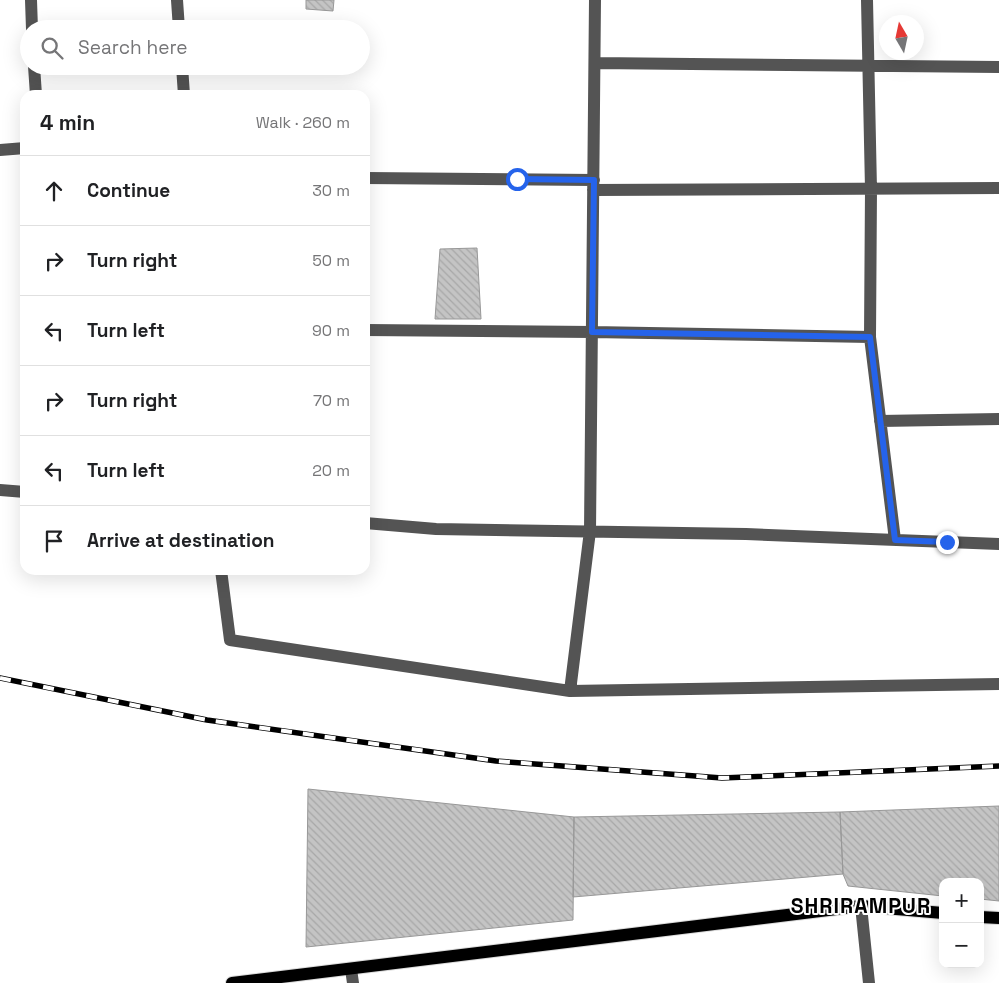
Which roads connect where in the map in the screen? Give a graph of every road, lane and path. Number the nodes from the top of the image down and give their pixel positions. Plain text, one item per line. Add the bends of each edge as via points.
1 (31, 0) edge
2 (177, 0) edge
3 (595, 0) edge
4 (867, 0) edge
5 (32, 20) edge
6 (178, 20) edge
7 (595, 63) junction
8 (868, 66) junction
9 (999, 67) edge
10 (35, 75) edge
11 (183, 75) edge
12 (36, 90) edge
13 (184, 90) edge
14 (20, 148) edge
15 (0, 150) edge
16 (370, 178) edge
17 (594, 185) junction
18 (999, 188) edge
19 (871, 189) junction
20 (370, 330) edge
21 (592, 332) junction
22 (870, 337) junction
23 (999, 419) edge
24 (880, 421) junction
25 (0, 490) edge
26 (20, 492) edge
27 (370, 523) edge
28 (590, 532) junction
29 (895, 540) junction
30 (999, 544) edge
31 (222, 575) edge
32 (999, 684) edge
33 (570, 691) junction
34 (861, 906) junction
35 (939, 913) edge
36 (984, 917) edge
37 (999, 918) edge
38 (351, 969) junction
39 (232, 983) edge
40 (353, 983) edge
41 (869, 983) edge

1 - 5 street
2 - 6 street
3 - 7 street
4 - 8 street
7 - 8 street
7 - 17 street
8 - 9 street
8 - 19 street
10 - 12 street
11 - 13 street
14 - 15 street
16 - 17 street
17 - 19 street
17 - 21 street
18 - 19 street
19 - 22 street
20 - 21 street
21 - 22 street
21 - 28 street
22 - 24 street
23 - 24 street
24 - 29 street
25 - 26 street
27 - 28 street via 436,529
28 - 29 street
28 - 33 street
29 - 30 street
31 - 33 street via 230,640
32 - 33 street
34 - 35 main road
34 - 38 main road
34 - 41 street
36 - 37 main road
38 - 39 main road
38 - 40 street

